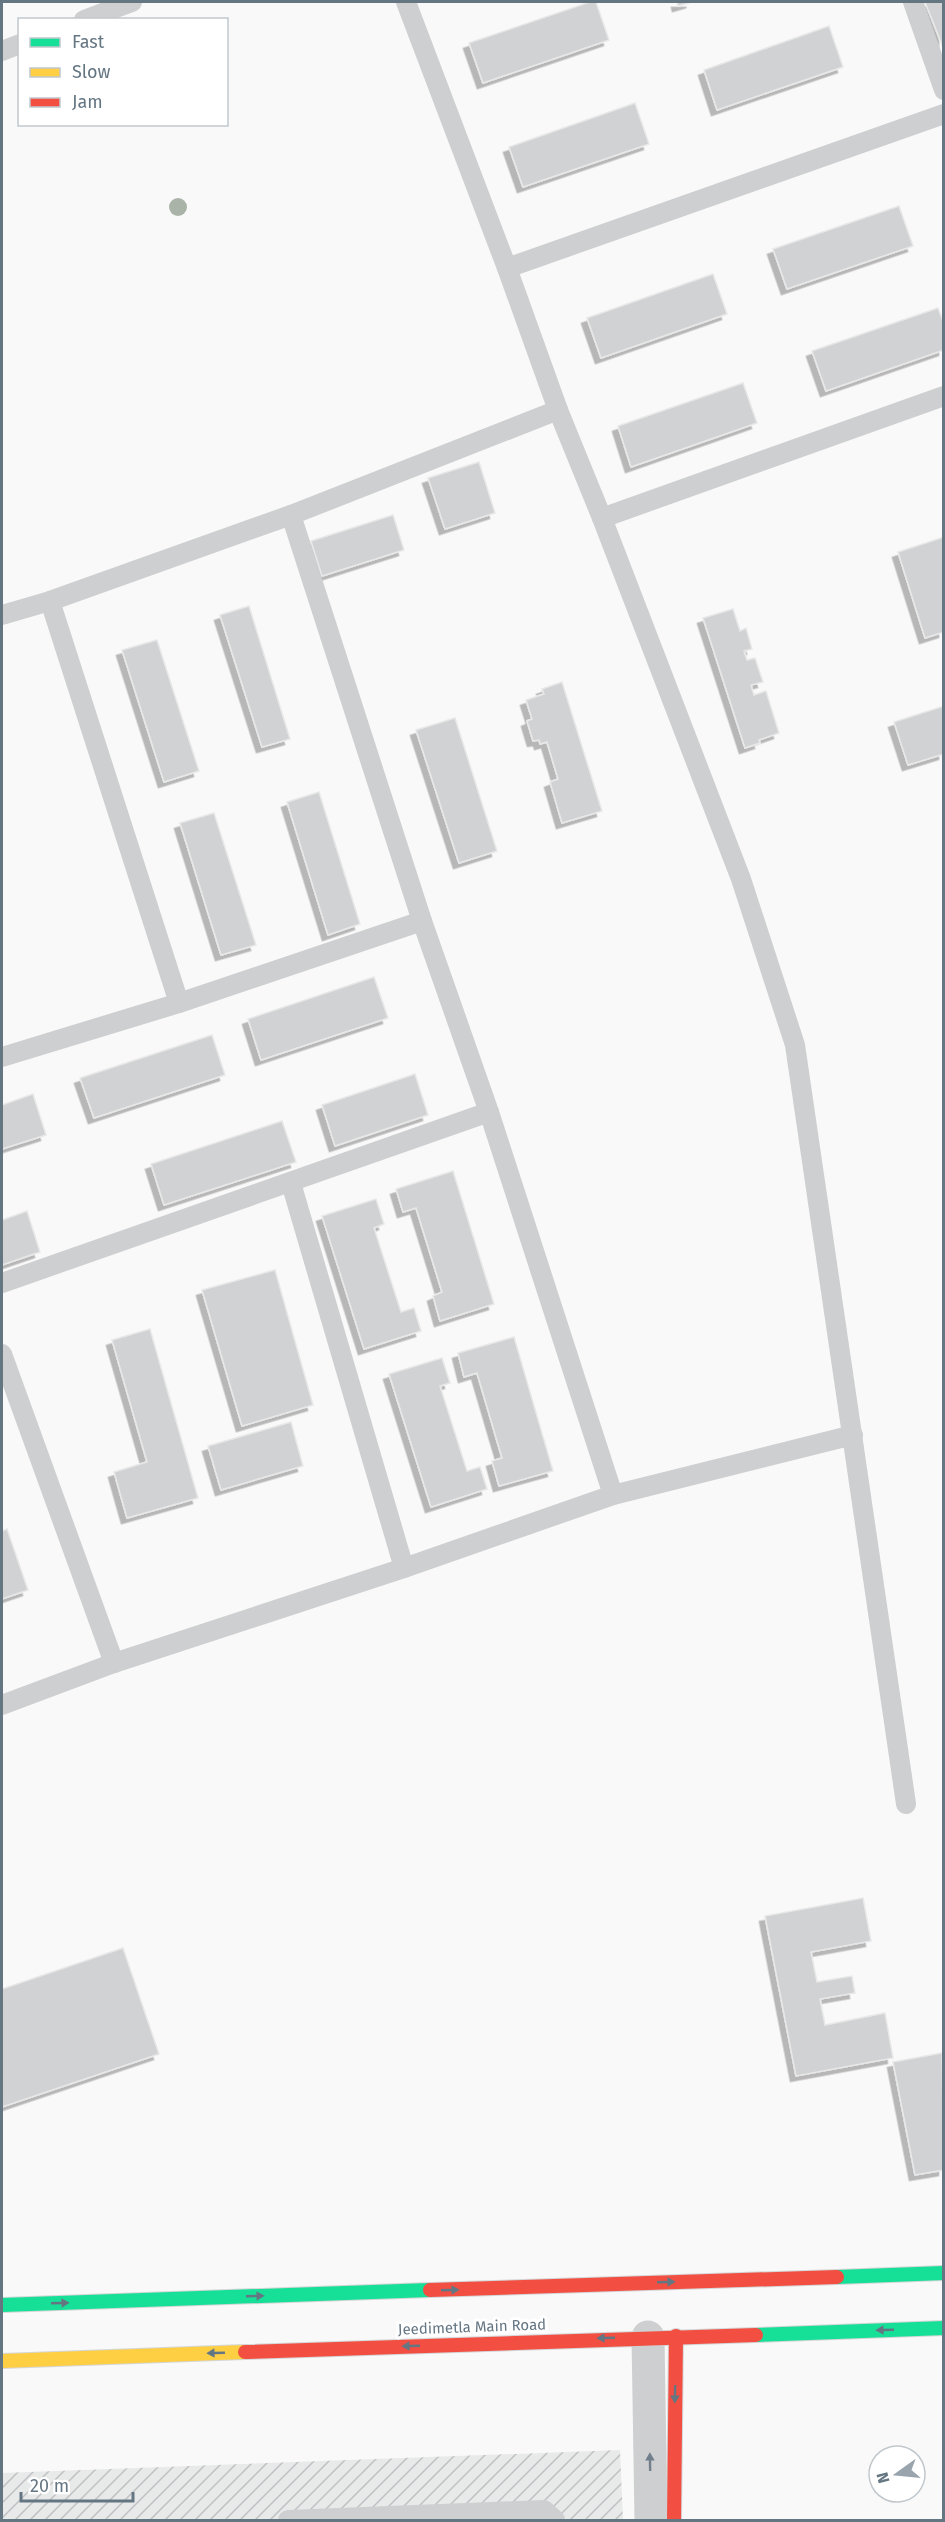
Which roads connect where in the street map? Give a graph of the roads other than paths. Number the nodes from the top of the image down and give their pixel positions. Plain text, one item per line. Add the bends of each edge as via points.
1 (132, 2) edge
2 (406, 2) edge
3 (913, 2) edge
4 (89, 18) edge
5 (18, 45) edge
6 (2, 51) edge
7 (944, 90) edge
8 (944, 114) edge
9 (507, 268) junction
10 (944, 396) edge
11 (558, 410) junction
12 (291, 515) junction
13 (602, 518) junction
14 (50, 601) junction
15 (2, 615) edge
16 (422, 921) junction
17 (179, 1003) junction
18 (2, 1057) edge
19 (489, 1112) junction
20 (291, 1183) junction
21 (2, 1283) edge
22 (2, 1354) edge
23 (853, 1435) junction
24 (613, 1496) junction
25 (405, 1568) junction
26 (114, 1663) junction
27 (2, 1705) edge
28 (906, 1804) dead end
29 (944, 2273) edge
30 (2, 2305) edge
31 (944, 2328) edge
32 (662, 2336) junction
33 (2, 2361) edge
34 (288, 2520) edge
35 (555, 2520) edge
36 (651, 2520) edge
37 (674, 2520) edge

1 - 4 lane
2 - 9 lane
3 - 7 lane
5 - 6 lane
8 - 9 lane
9 - 11 lane
10 - 13 lane
11 - 12 lane
11 - 13 lane
12 - 14 lane
12 - 16 lane
13 - 23 lane via 741,879 795,1045
14 - 15 lane
14 - 17 lane
16 - 17 lane
16 - 19 lane
17 - 18 lane
19 - 20 lane
19 - 24 lane
20 - 21 lane
20 - 25 lane
22 - 26 lane
23 - 24 lane
23 - 28 lane
24 - 25 lane
25 - 26 lane
26 - 27 lane
30 -> 29 main road
31 -> 32 main road, Jeedimetla Main Road
32 -> 33 main road, Jeedimetla Main Road
36 -> 32 street
32 -> 37 main road
34 - 35 lane via 544,2510

